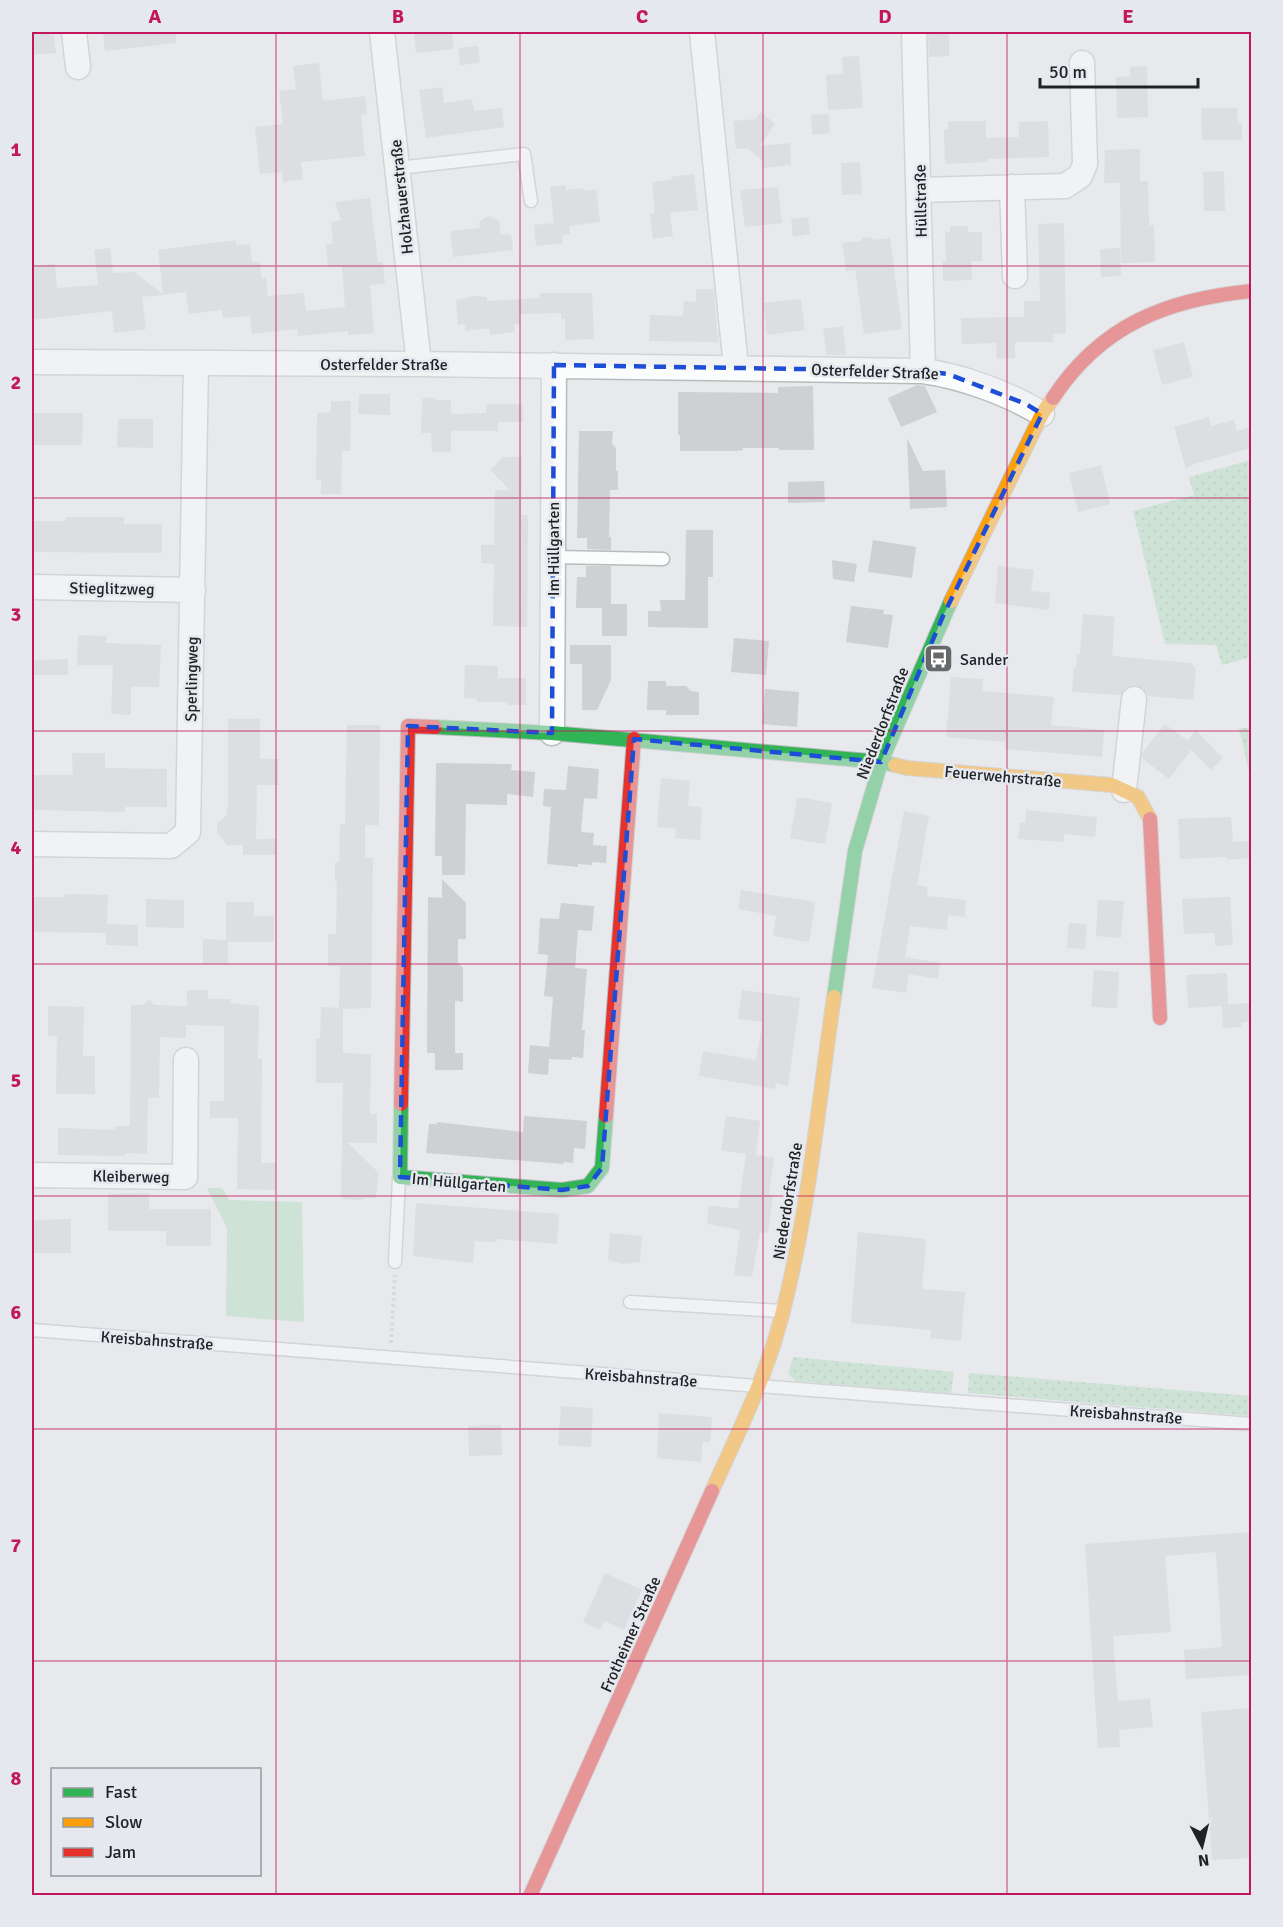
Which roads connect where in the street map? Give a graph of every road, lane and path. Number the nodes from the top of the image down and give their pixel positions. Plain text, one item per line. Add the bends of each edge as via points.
1 (74, 32) edge
2 (382, 32) edge
3 (702, 32) edge
4 (914, 32) edge
5 (1082, 63) dead end
6 (78, 67) dead end
7 (398, 168) junction
8 (1012, 187) junction
9 (920, 190) junction
10 (531, 201) dead end
11 (1015, 276) dead end
12 (1251, 291) edge
13 (32, 362) edge
14 (196, 363) junction
15 (419, 363) junction
16 (554, 365) junction
17 (736, 367) junction
18 (923, 371) junction
19 (1042, 414) junction
20 (553, 557) junction
21 (663, 559) dead end
22 (32, 587) edge
23 (193, 590) junction
24 (1134, 699) dead end
25 (552, 733) junction
26 (634, 739) junction
27 (881, 762) junction
28 (1124, 790) junction
29 (32, 844) edge
30 (1160, 1018) dead end
31 (186, 1060) dead end
32 (32, 1175) edge
33 (399, 1177) junction
34 (395, 1262) joint
35 (630, 1302) dead end
36 (783, 1312) junction
37 (32, 1330) edge
38 (390, 1358) junction
39 (759, 1386) junction
40 (1251, 1424) edge
41 (530, 1896) edge

1 - 6 street
2 - 7 street, Holzhauerstraße
3 - 17 street
4 - 9 street, Hüllstraße
5 - 8 street via 1086,164 1080,176 1065,186
7 - 10 lane via 524,154
7 - 15 street, Holzhauerstraße
8 - 9 street
8 - 11 street
9 - 18 street, Hüllstraße
12 - 19 street, Niederdorfstraße via 1180,302 1118,332 1089,353
13 - 14 street, Osterfelder Straße
14 - 15 street, Osterfelder Straße
14 - 23 street, Sperlingweg
15 - 16 street, Osterfelder Straße
16 - 17 street, Osterfelder Straße
16 - 20 street, Im Hüllgarten
17 - 18 street, Osterfelder Straße
18 - 19 street, Osterfelder Straße via 948,374
19 - 27 street, Niederdorfstraße via 943,616
20 - 21 lane
20 - 25 street, Im Hüllgarten
22 - 23 street, Stieglitzweg
23 - 29 street, Sperlingweg via 188,831 171,846
24 - 28 street
25 - 26 street, Im Hüllgarten
25 - 33 street, Im Hüllgarten via 408,726
26 - 27 street, Im Hüllgarten
26 - 33 street, Im Hüllgarten via 602,1168 588,1186 562,1190
27 - 28 street, Feuerwehrstraße via 907,768 1112,785
27 - 36 street, Niederdorfstraße via 855,851 799,1239
28 - 30 street via 1138,797 1150,818
31 - 32 street, Kleiberweg via 185,1177
33 - 34 lane
34 - 38 path
35 - 36 lane
36 - 39 street, Niederdorfstraße
37 - 38 lane, Kreisbahnstraße
38 - 39 lane, Kreisbahnstraße
39 - 40 lane, Kreisbahnstraße
39 - 41 street, Frotheimer Straße

